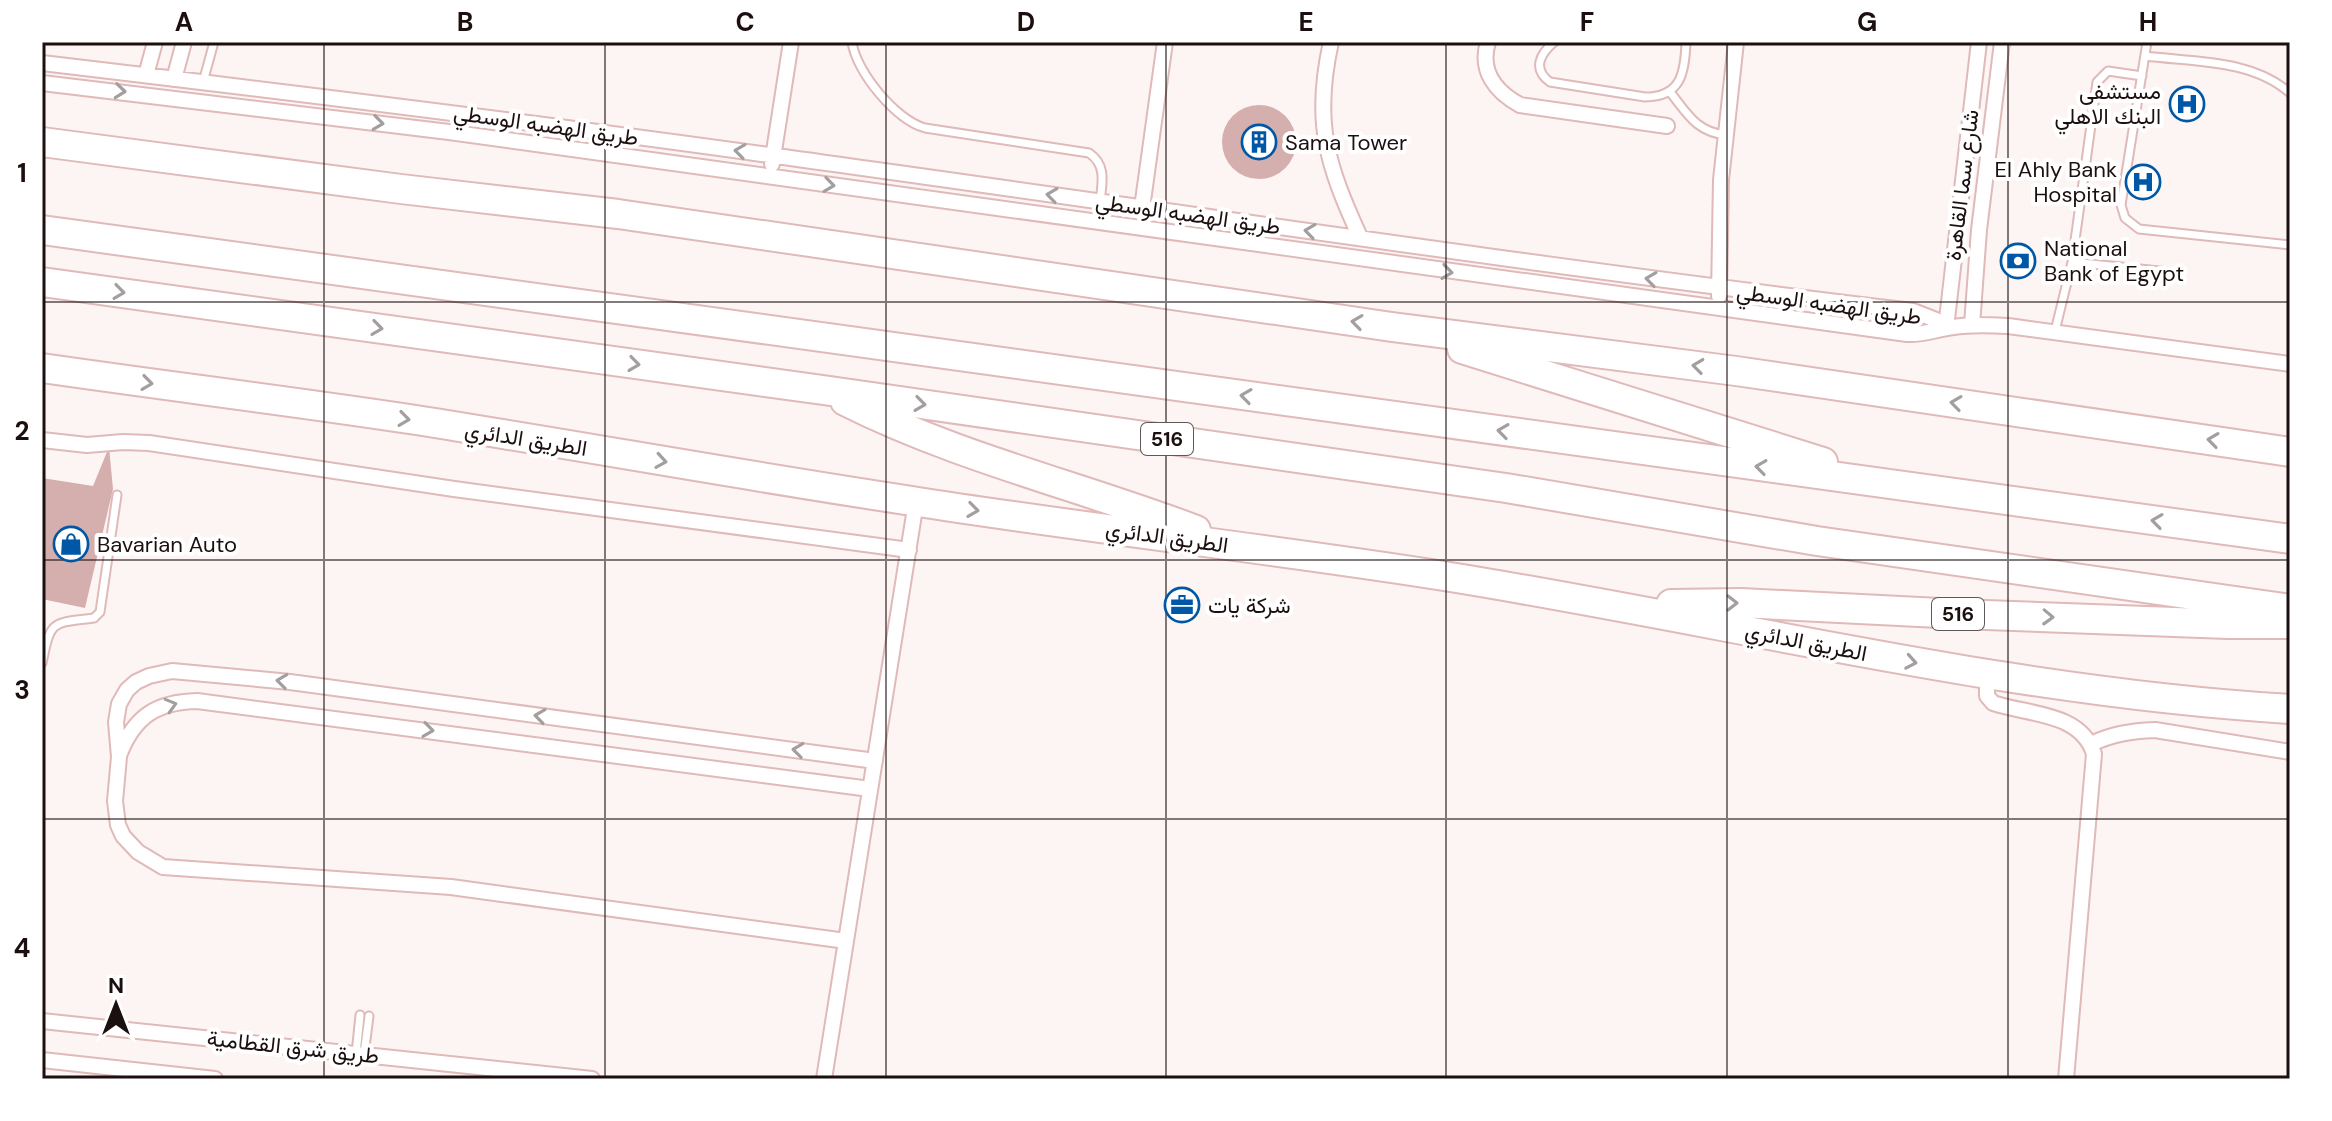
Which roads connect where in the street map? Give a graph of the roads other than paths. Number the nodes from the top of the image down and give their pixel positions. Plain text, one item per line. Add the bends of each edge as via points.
1 (155, 42) edge
2 (184, 42) edge
3 (214, 42) edge
4 (791, 42) edge
5 (852, 42) edge
6 (1165, 42) edge
7 (1331, 42) edge
8 (1488, 42) edge
9 (1554, 42) edge
10 (1686, 42) edge
11 (1736, 42) edge
12 (1979, 42) edge
13 (2002, 42) edge
14 (2147, 42) edge
15 (2145, 56) junction
16 (42, 63) edge
17 (146, 75) junction
18 (2142, 76) junction
19 (174, 79) junction
20 (203, 82) junction
21 (42, 83) edge
22 (1670, 92) junction
23 (2290, 93) edge
24 (1667, 126) dead end
25 (1726, 135) junction
26 (42, 142) edge
27 (774, 155) junction
28 (770, 177) junction
29 (1100, 202) junction
30 (1142, 208) junction
31 (1242, 222) junction
32 (1957, 228) junction
33 (42, 230) edge
34 (1979, 230) junction
35 (1360, 237) junction
36 (1239, 243) junction
37 (2290, 245) edge
38 (2072, 262) junction
39 (2169, 272) dead end
40 (42, 282) edge
41 (1719, 288) junction
42 (1718, 308) junction
43 (1972, 325) junction
44 (1392, 327) junction
45 (1946, 328) junction
46 (2055, 331) junction
47 (2290, 364) edge
48 (42, 368) edge
49 (823, 390) junction
50 (42, 440) edge
51 (2290, 452) edge
52 (1900, 486) junction
53 (117, 495) dead end
54 (916, 502) junction
55 (2290, 539) edge
56 (1245, 548) junction
57 (909, 550) junction
58 (1626, 607) junction
59 (2290, 609) edge
60 (1993, 615) junction
61 (2290, 624) edge
62 (1725, 626) junction
63 (42, 663) edge
64 (230, 675) junction
65 (1987, 675) junction
66 (226, 703) junction
67 (489, 709) junction
68 (2290, 709) edge
69 (484, 737) junction
70 (711, 739) junction
71 (2091, 744) junction
72 (2290, 752) edge
73 (119, 757) junction
74 (875, 761) junction
75 (708, 767) junction
76 (870, 789) junction
77 (846, 941) junction
78 (364, 1015) dead end
79 (42, 1021) edge
80 (360, 1054) junction
81 (42, 1060) edge
82 (215, 1079) edge
83 (592, 1079) edge
84 (824, 1079) edge
85 (2066, 1079) edge

1 - 17 street
2 - 19 street
3 - 20 lane
4 - 27 street
5 - 29 lane via 864,74 912,123 1089,153 1102,171
6 - 30 street
7 - 35 street via 1322,118 1329,161
8 - 24 street via 1487,69 1494,85 1520,105
9 - 22 lane via 1542,53 1539,66 1550,82 1645,97
10 - 22 lane via 1684,70
11 - 25 street
12 - 32 street, شارع سما القاهرة
13 - 34 street, شارع سما القاهرة
14 - 15 lane
15 - 18 lane
15 - 23 lane via 2242,68
16 - 17 street, طريق الهضبه الوسطي
17 - 19 street, طريق الهضبه الوسطي
18 - 37 lane via 2121,205 2129,223 2146,230
18 - 38 lane via 2108,71 2097,82
19 - 20 street, طريق الهضبه الوسطي
27 -> 20 street, طريق الهضبه الوسطي
21 -> 28 street, طريق الهضبه الوسطي
22 - 25 lane via 1704,130
25 - 41 street
44 -> 26 highway via 602,211
27 - 28 street
29 -> 27 street, طريق الهضبه الوسطي
28 -> 36 street, طريق الهضبه الوسطي
29 - 30 street, طريق الهضبه الوسطي
30 - 31 street, طريق الهضبه الوسطي
35 -> 31 street, طريق الهضبه الوسطي
31 - 36 street
32 - 34 street
32 - 45 street, شارع سما القاهرة
52 -> 33 highway
34 - 43 street, شارع سما القاهرة
41 -> 35 street, طريق الهضبه الوسطي
36 -> 42 street, طريق الهضبه الوسطي
38 - 39 lane
38 - 46 lane
40 -> 49 highway, 516
41 - 42 street
41 - 45 street, طريق الهضبه الوسطي via 1913,311
42 - 45 street, طريق الهضبه الوسطي via 1907,334
43 - 45 street
43 - 46 street
51 -> 44 highway
44 - 52 highway
46 - 47 street
48 -> 54 highway, الطريق الدائري / 516 via 413,420
49 - 56 highway, 516 via 940,442
49 -> 59 highway, 516
50 - 57 street via 149,443
55 -> 52 highway
53 - 63 lane via 100,612 52,627
54 -> 56 highway, الطريق الدائري / 516
54 - 57 street
56 - 58 highway, الطريق الدائري / 516
57 - 74 street
58 -> 60 highway, 516 via 1741,603
58 - 62 highway, الطريق الدائري / 516
60 -> 61 highway, 516
60 - 62 highway, 516 via 1931,622
62 -> 65 highway, الطريق الدائري / 516
64 - 66 street
67 -> 64 street
64 - 73 street via 172,671 136,682 119,704
65 - 68 highway, الطريق الدائري / 516 via 2202,704
65 - 71 street via 1987,696 1993,703 2058,718
66 -> 69 street
73 -> 66 street via 133,727 156,709 183,701
67 - 69 street
70 -> 67 street
69 - 75 street
74 -> 70 street
70 - 75 street
71 - 72 street via 2125,732 2155,730
71 - 85 street
73 - 77 street via 118,825 138,852 163,867 451,887
74 - 76 street
75 - 76 street
76 - 77 street
77 - 84 street
78 - 80 lane
79 - 80 street, طريق شرق القطامية
80 - 83 street, طريق شرق القطامية
81 - 82 street

